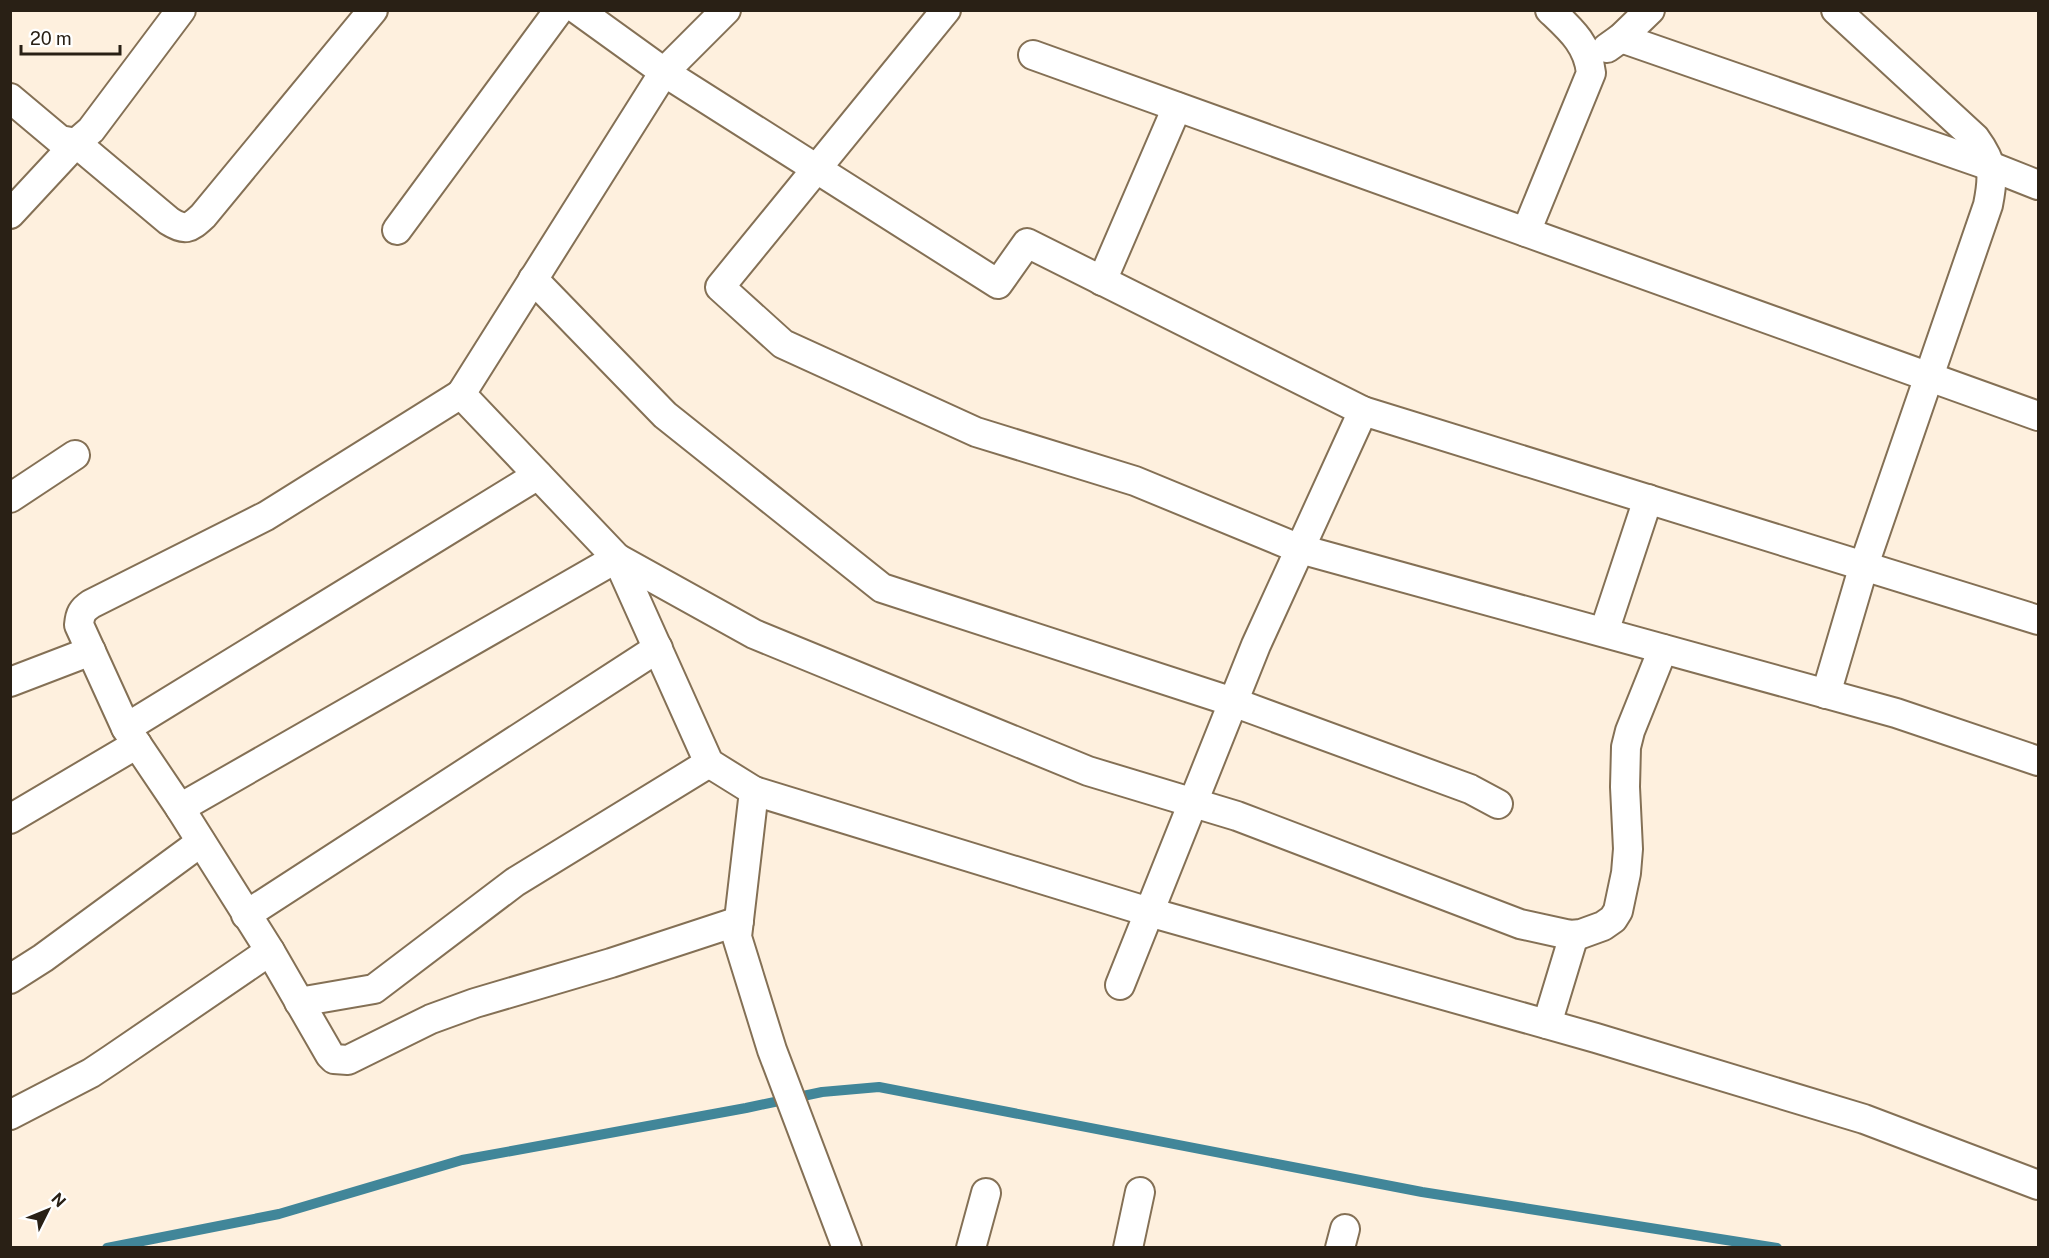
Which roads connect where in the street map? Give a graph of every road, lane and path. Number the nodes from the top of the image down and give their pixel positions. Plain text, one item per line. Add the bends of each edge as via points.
1 (181, 10) edge
2 (373, 10) edge
3 (559, 10) edge
4 (578, 10) edge
5 (726, 10) edge
6 (946, 10) edge
7 (1550, 10) edge
8 (1650, 10) edge
9 (1836, 10) edge
10 (1620, 38) junction
11 (1033, 56) dead end
12 (1590, 61) junction
13 (664, 72) junction
14 (10, 98) edge
15 (1177, 107) junction
16 (76, 143) junction
17 (1990, 166) junction
18 (818, 170) junction
19 (2038, 185) edge
20 (10, 214) edge
21 (397, 230) dead end
22 (1526, 232) junction
23 (533, 279) junction
24 (1102, 281) junction
25 (1929, 377) junction
26 (461, 394) junction
27 (1363, 411) junction
28 (2038, 416) edge
29 (75, 455) dead end
30 (538, 475) junction
31 (10, 498) edge
32 (1648, 499) junction
33 (1300, 549) junction
34 (617, 558) junction
35 (1864, 565) junction
36 (2038, 620) edge
37 (1604, 632) junction
38 (658, 648) junction
39 (1664, 649) junction
40 (91, 651) junction
41 (10, 682) edge
42 (1826, 694) junction
43 (1233, 702) junction
44 (132, 736) junction
45 (2038, 761) edge
46 (709, 763) junction
47 (754, 791) junction
48 (1193, 802) junction
49 (1498, 804) dead end
50 (180, 808) junction
51 (10, 819) edge
52 (201, 842) junction
53 (1149, 912) junction
54 (246, 915) junction
55 (739, 921) junction
56 (1575, 934) junction
57 (270, 951) junction
58 (10, 979) edge
59 (1120, 985) dead end
60 (299, 1002) junction
61 (1547, 1024) junction
62 (10, 1115) edge
63 (2038, 1185) edge
64 (986, 1192) dead end
65 (1140, 1192) dead end
66 (847, 1248) edge
67 (971, 1248) edge
68 (1128, 1248) edge

1 - 16 street via 91,130
2 - 16 street via 202,216 187,228 170,221
3 - 21 street
4 - 13 street
5 - 13 street
6 - 18 street
7 - 12 street via 1574,32
8 - 10 street
9 - 17 street via 1975,138
10 - 12 street
10 - 17 street
11 - 15 street
12 - 22 street via 1591,73
13 - 18 street
13 - 23 street
14 - 16 street via 60,140
15 - 22 street
15 - 24 street
16 - 20 street
17 - 19 street
17 - 25 street via 1993,180 1988,205
18 - 24 street via 998,284 1027,243
18 - 33 street via 720,287 783,344 976,432 1136,480
22 - 25 street
23 - 26 street
23 - 43 street via 665,415 882,588
24 - 27 street
25 - 28 street
25 - 35 street
26 - 30 street
26 - 40 street via 266,516 91,604 80,615 79,625
27 - 32 street
27 - 33 street
29 - 31 street
30 - 34 street
30 - 44 street
32 - 35 street
32 - 37 street
33 - 37 street
33 - 43 street
34 - 38 street
34 - 48 street via 754,634 1088,771
34 - 50 street
35 - 36 street
35 - 42 street
37 - 39 street
38 - 46 street
38 - 54 street
39 - 42 street
39 - 56 street via 1626,747 1628,849 1618,911 1608,923
40 - 41 street
40 - 44 street
42 - 45 street
43 - 48 street
43 - 49 street via 1470,789
44 - 50 street
44 - 51 street
46 - 47 street
46 - 60 street via 515,882 374,989
47 - 53 street
47 - 55 street
48 - 53 street
48 - 56 street via 1520,924
50 - 52 street
52 - 54 street
52 - 58 street
53 - 59 street
53 - 61 street
54 - 57 street
55 - 60 street via 475,1003 431,1019 348,1060 334,1059
55 - 66 street via 737,937 772,1050
56 - 61 street
57 - 60 street
57 - 62 street via 112,1059
61 - 63 street via 1864,1119
64 - 67 street
65 - 68 street

